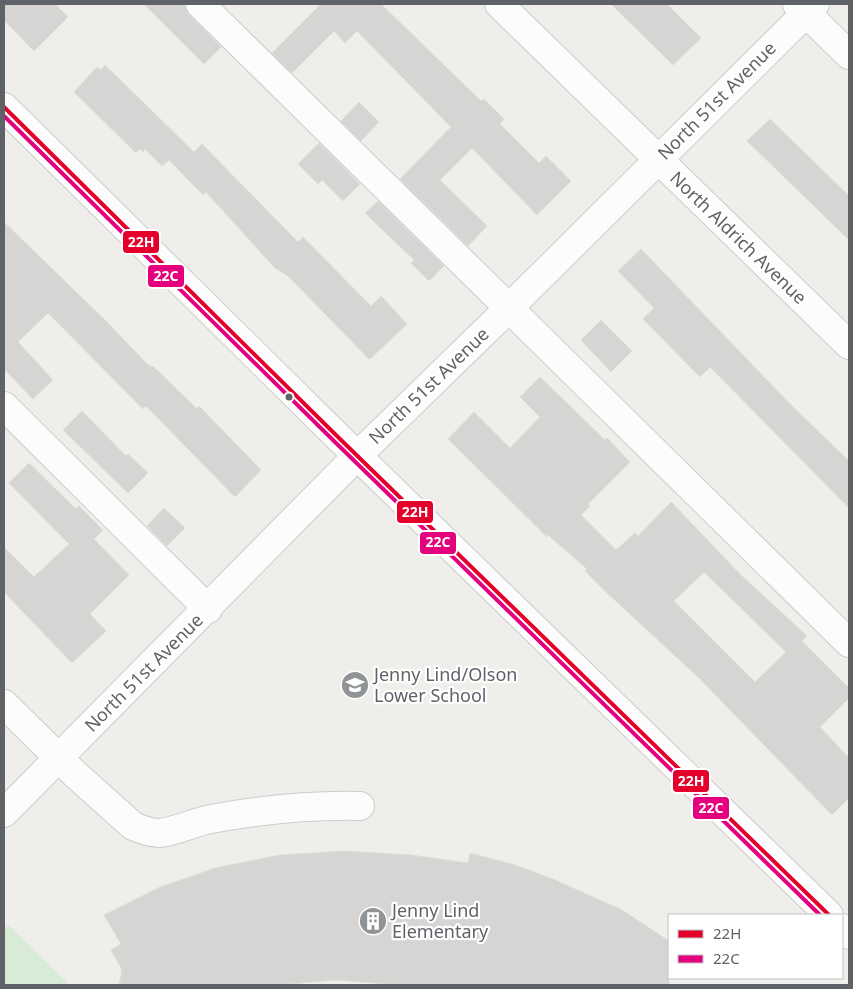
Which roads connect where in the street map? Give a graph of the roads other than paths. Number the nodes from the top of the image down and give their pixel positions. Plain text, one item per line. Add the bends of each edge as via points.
1 (200, 4) edge
2 (499, 4) edge
3 (806, 7) edge
4 (849, 55) edge
5 (4, 107) edge
6 (658, 160) junction
7 (508, 309) junction
8 (849, 346) edge
9 (4, 406) edge
10 (357, 456) junction
11 (208, 608) junction
12 (849, 643) edge
13 (4, 704) edge
14 (58, 758) junction
15 (360, 806) dead end
16 (4, 813) edge
17 (828, 914) edge

1 - 7 street
2 - 6 street, North Aldrich Avenue
3 - 4 street
3 - 6 street, North 51st Avenue
5 - 10 street
6 - 7 street, North 51st Avenue
6 - 8 street, North Aldrich Avenue
7 - 10 street, North 51st Avenue
7 - 12 street
9 - 11 street
10 - 11 street, North 51st Avenue
10 - 17 street
11 - 14 street, North 51st Avenue
13 - 14 street
14 - 15 street via 133,826 158,833 250,813
14 - 16 street, North 51st Avenue

